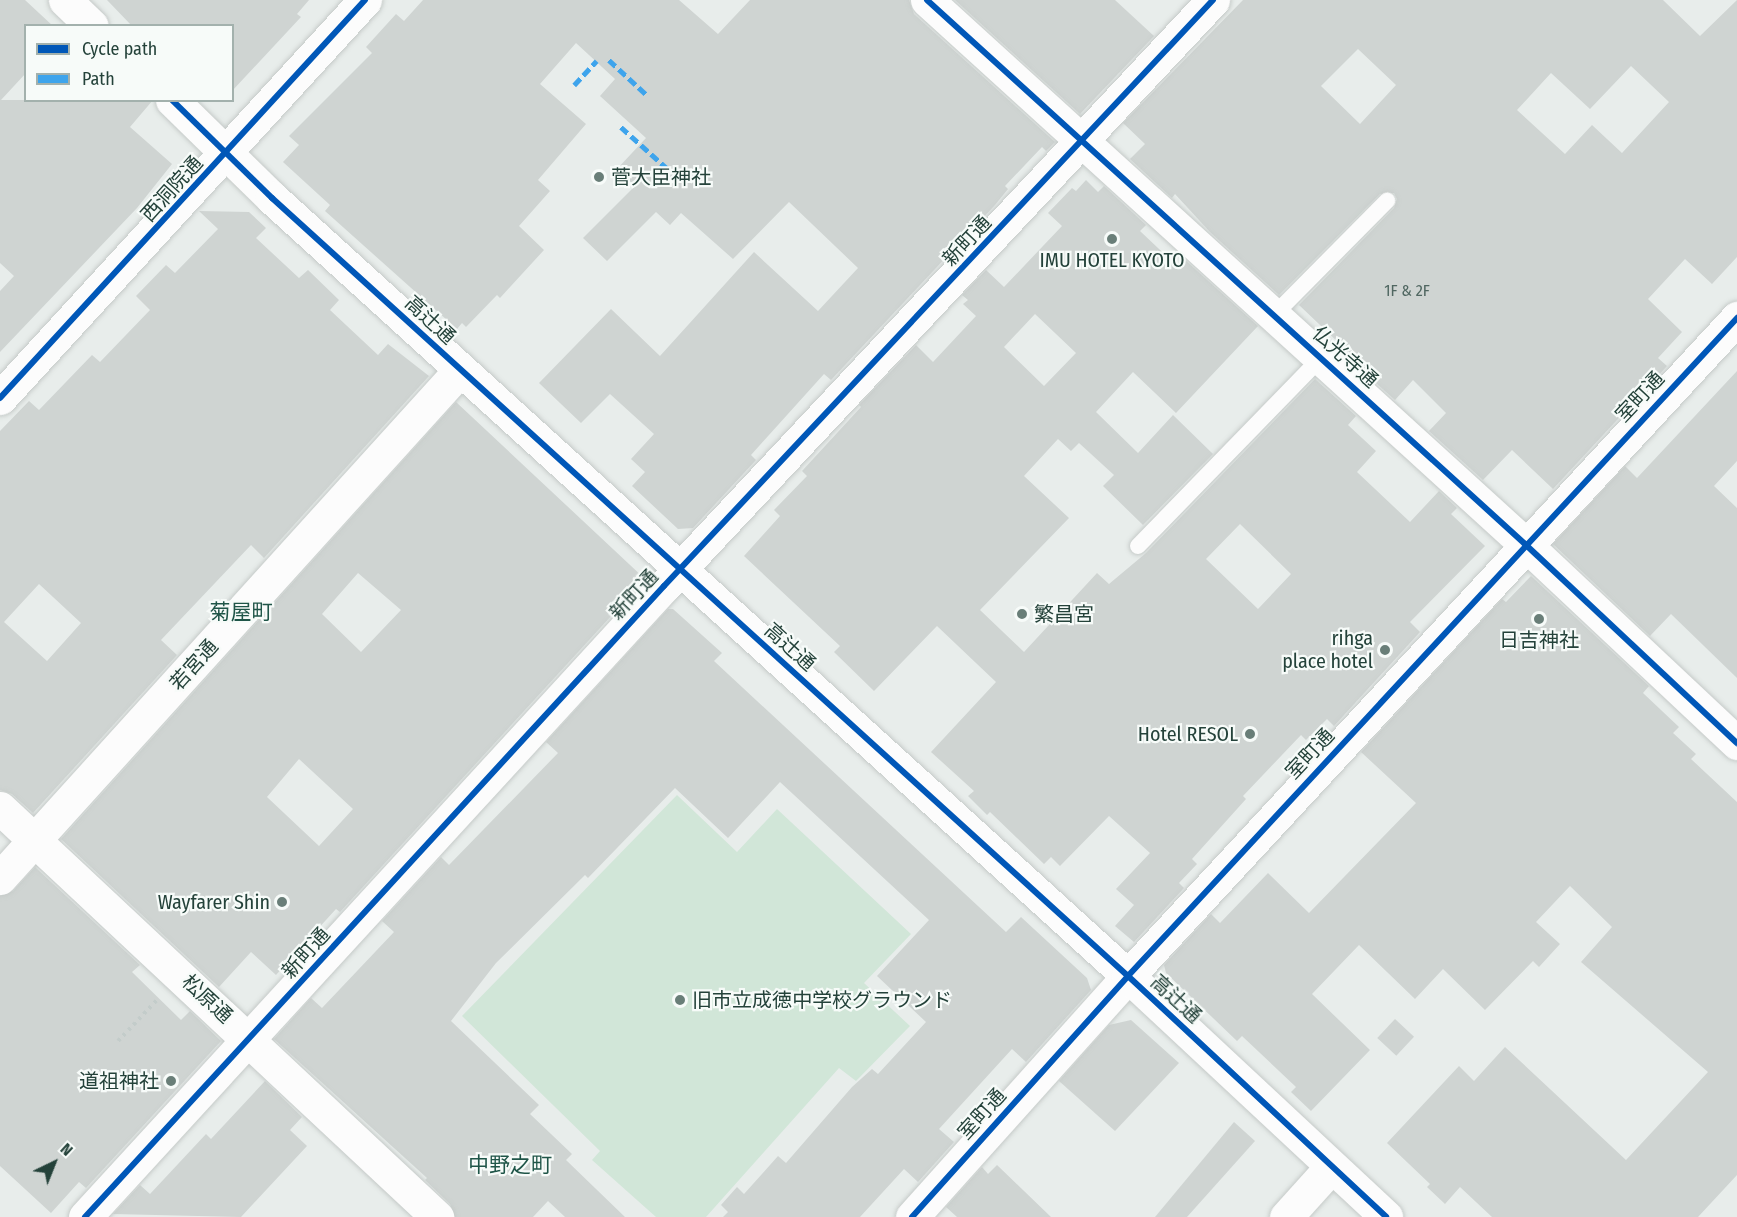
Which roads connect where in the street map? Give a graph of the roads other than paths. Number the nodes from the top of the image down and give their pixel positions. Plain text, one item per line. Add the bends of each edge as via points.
1 (65, 0) edge
2 (364, 0) edge
3 (927, 0) edge
4 (1213, 0) edge
5 (90, 24) edge
6 (174, 102) edge
7 (1084, 142) junction
8 (227, 153) junction
9 (1387, 201) dead end
10 (1274, 315) junction
11 (1737, 318) edge
12 (1322, 358) junction
13 (460, 370) junction
14 (0, 398) edge
15 (1525, 543) junction
16 (1138, 546) dead end
17 (680, 569) junction
18 (1737, 743) edge
19 (0, 808) edge
20 (36, 841) junction
21 (0, 878) edge
22 (1128, 976) junction
23 (250, 1039) junction
24 (1331, 1167) junction
25 (85, 1217) edge
26 (437, 1217) edge
27 (912, 1217) edge
28 (1286, 1217) edge
29 (1386, 1217) edge

1 - 5 street
2 - 8 street, 西洞院通
3 - 7 street, 仏光寺通
4 - 7 street, 新町通
6 - 8 street, 高辻通
7 - 10 street, 仏光寺通
7 - 17 street, 新町通
8 - 13 street, 高辻通
8 - 14 street, 西洞院通
9 - 10 lane
10 - 12 street, 仏光寺通
11 - 15 street, 室町通
12 - 15 street, 仏光寺通
12 - 16 lane
13 - 17 street, 高辻通
13 - 20 street, 若宮通
15 - 18 street, 仏光寺通
15 - 22 street, 室町通
17 - 22 street, 高辻通
17 - 23 street, 新町通
19 - 20 street, 松原通
20 - 21 street, 若宮通
20 - 23 street, 松原通
22 - 24 street, 高辻通
22 - 27 street, 室町通
23 - 25 street, 新町通
23 - 26 street, 松原通
24 - 28 street
24 - 29 street, 高辻通

